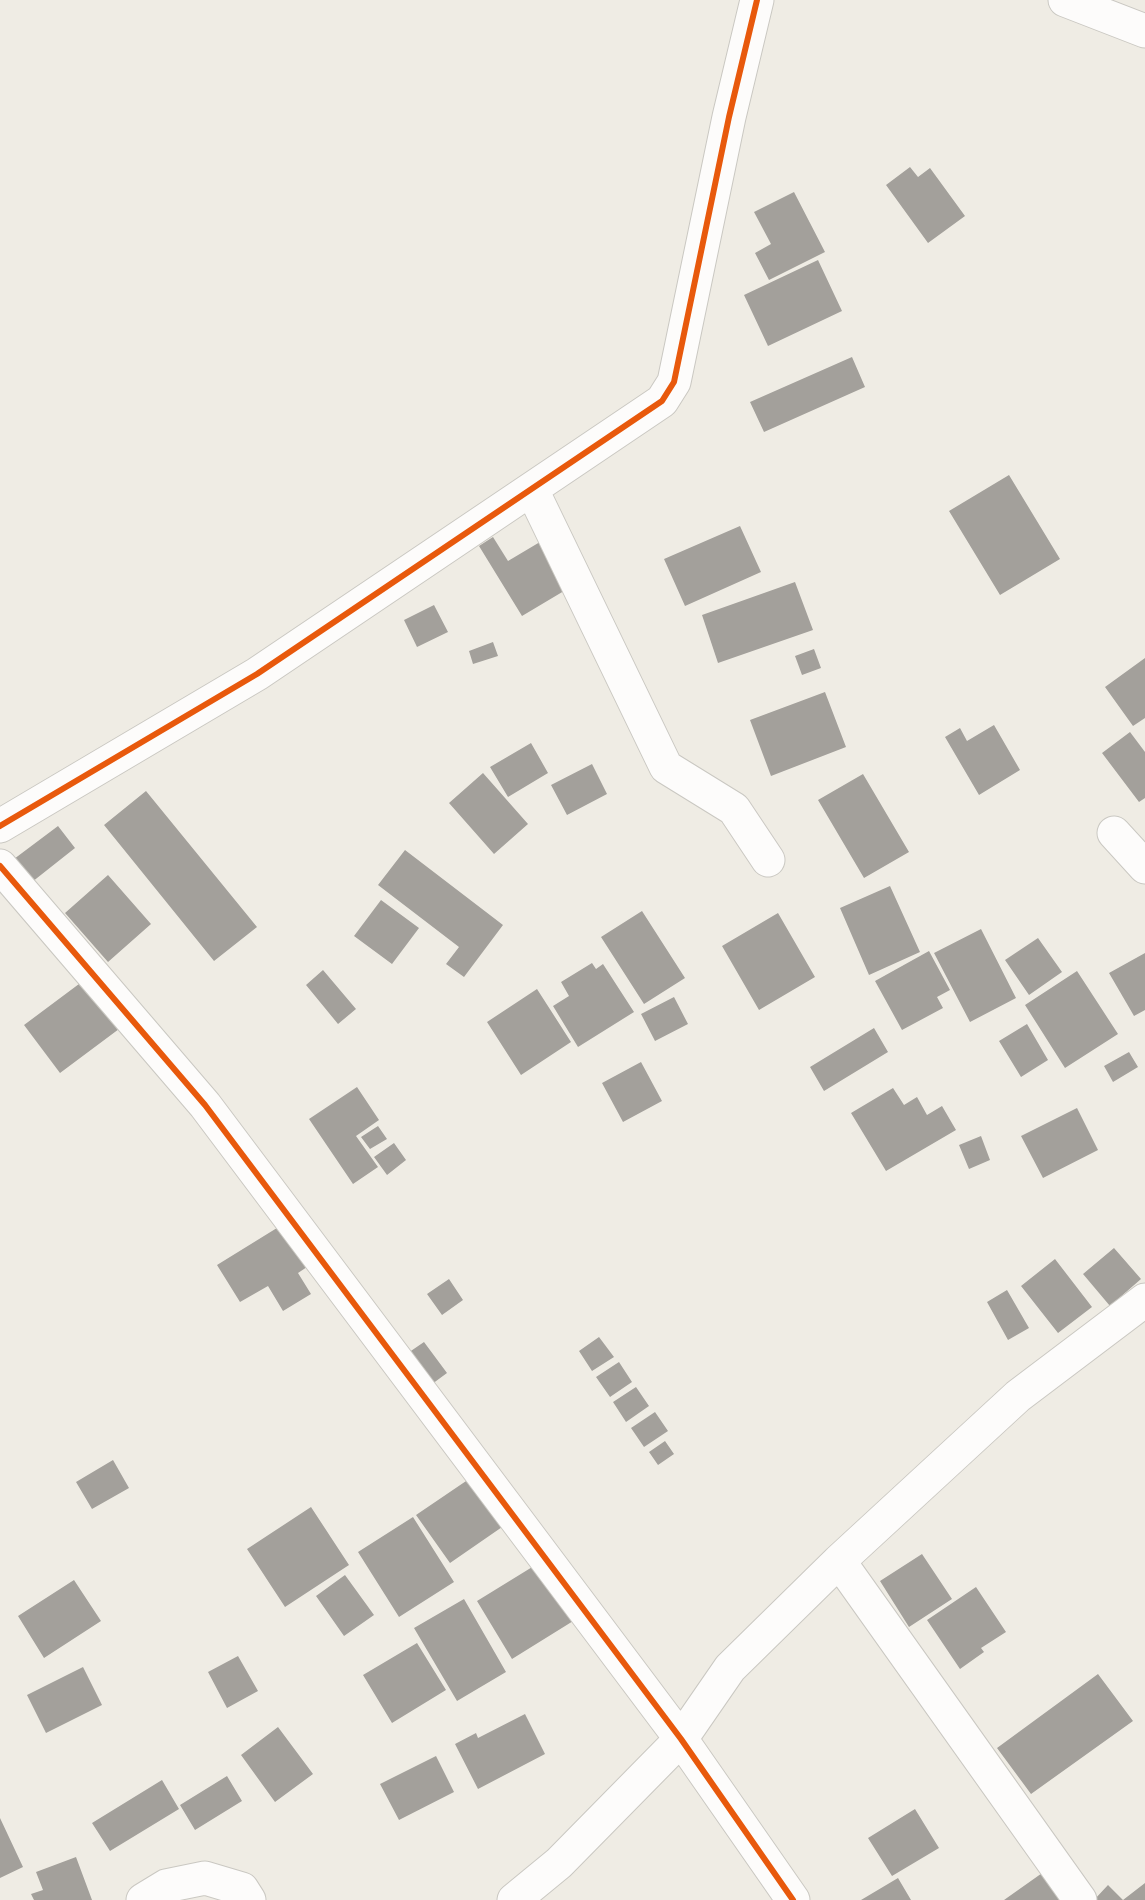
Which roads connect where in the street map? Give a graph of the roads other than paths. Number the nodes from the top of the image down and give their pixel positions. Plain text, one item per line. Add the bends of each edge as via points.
1 (757, 0) edge
2 (1065, 0) edge
3 (1145, 31) edge
4 (532, 490) junction
5 (0, 826) edge
6 (1114, 833) dead end
7 (768, 860) dead end
8 (0, 866) edge
9 (1145, 867) edge
10 (1145, 1300) edge
11 (839, 1561) junction
12 (681, 1739) junction
13 (143, 1900) edge
14 (249, 1900) edge
15 (514, 1900) edge
16 (793, 1900) edge
17 (1080, 1900) edge

1 - 4 main road via 674,382 662,401 642,417
2 - 3 main road
4 - 5 main road via 257,674
4 - 7 main road via 666,767 734,809
6 - 9 main road
8 - 12 main road via 205,1105
10 - 11 main road via 1017,1396
11 - 12 main road via 730,1668
11 - 17 main road
12 - 15 main road via 559,1863
12 - 16 main road
13 - 14 main road via 166,1886 205,1878 242,1889

